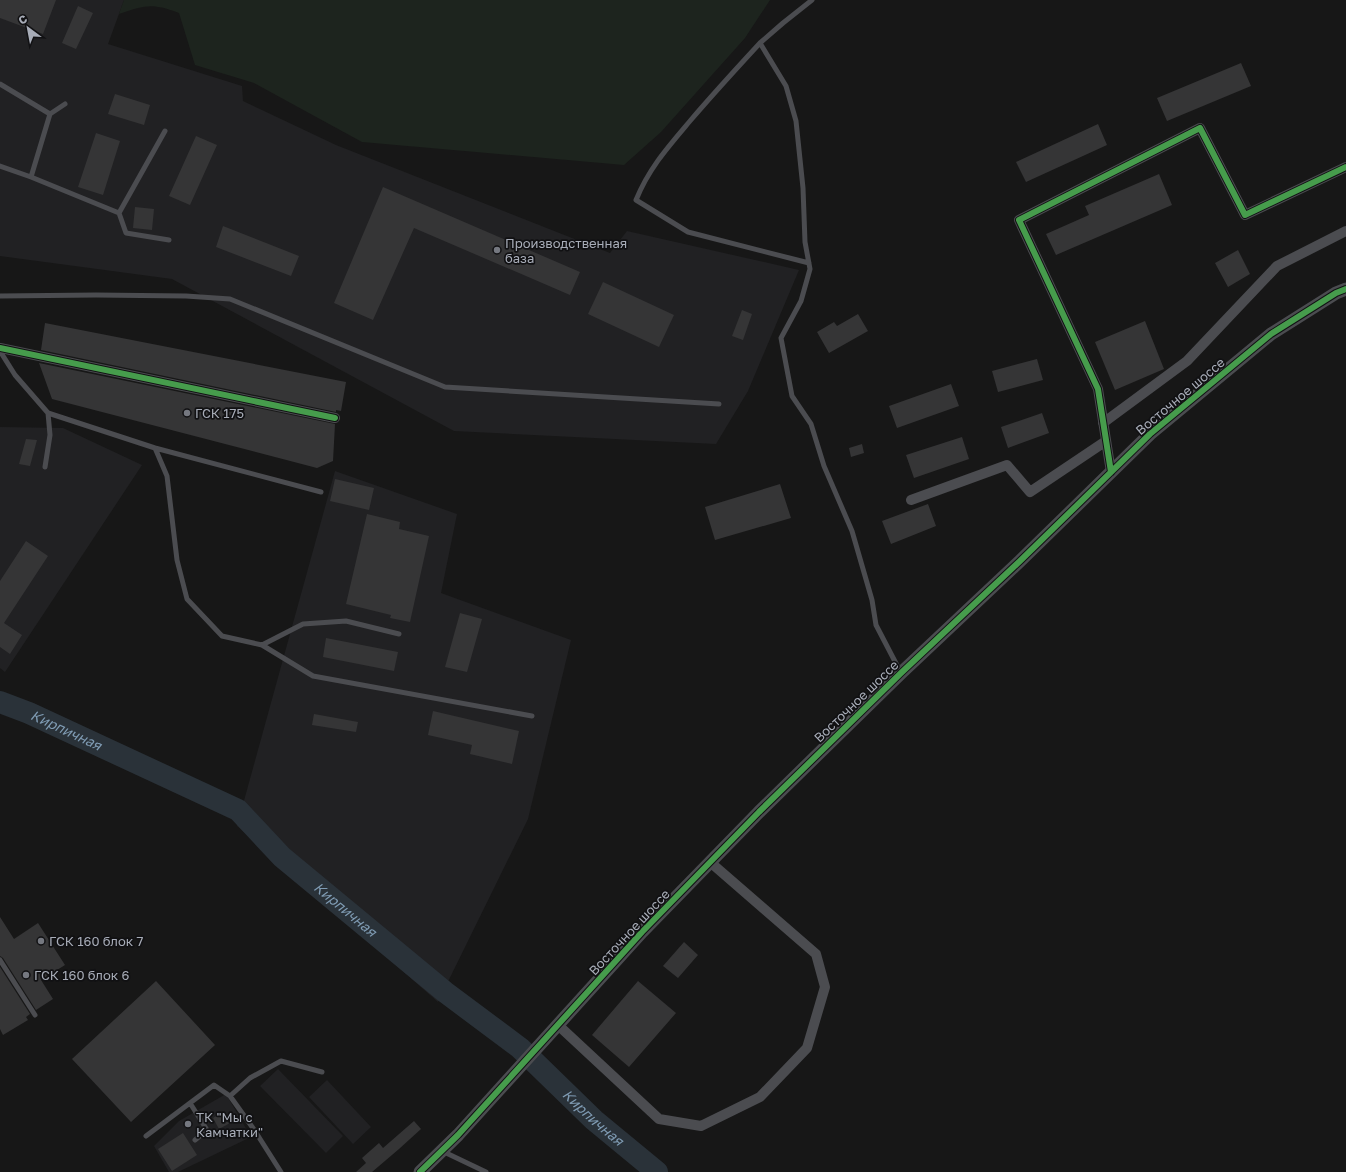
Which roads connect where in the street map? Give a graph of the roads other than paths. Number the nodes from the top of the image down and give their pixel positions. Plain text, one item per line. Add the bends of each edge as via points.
1 (812, 0) edge
2 (760, 43) junction
3 (0, 84) edge
4 (64, 104) dead end
5 (50, 114) junction
6 (165, 131) dead end
7 (0, 166) edge
8 (1346, 168) edge
9 (31, 177) junction
10 (119, 213) junction
11 (1346, 231) edge
12 (169, 240) dead end
13 (809, 263) junction
14 (1346, 289) edge
15 (0, 296) edge
16 (0, 350) edge
17 (719, 404) dead end
18 (48, 413) junction
19 (336, 418) dead end
20 (1103, 422) junction
21 (1106, 441) junction
22 (155, 448) junction
23 (45, 467) dead end
24 (1111, 472) junction
25 (321, 492) dead end
26 (912, 500) dead end
27 (399, 634) dead end
28 (262, 646) junction
29 (900, 673) junction
30 (532, 716) dead end
31 (710, 862) junction
32 (0, 960) edge
33 (35, 1015) dead end
34 (558, 1025) junction
35 (322, 1072) dead end
36 (230, 1096) junction
37 (190, 1103) junction
38 (146, 1136) dead end
39 (195, 1140) dead end
40 (441, 1151) junction
41 (281, 1172) edge
42 (420, 1172) edge
43 (486, 1172) edge

1 - 2 lane
2 - 13 lane via 786,86 796,121 803,188 805,242
2 - 13 lane via 659,157 636,200 688,232
3 - 5 lane
4 - 5 lane
5 - 9 lane
6 - 10 lane
7 - 9 lane
8 - 20 street via 1245,215 1200,128 1019,220 1098,389
9 - 10 lane
10 - 12 lane via 126,233
11 - 20 street via 1277,266 1187,361
13 - 29 lane via 810,269 801,302 781,338 792,396 811,424 824,466 852,531 872,600 876,625
14 - 24 street, Восточное шоссе via 1271,334 1150,434
15 - 17 lane via 186,296 230,299 445,387
16 - 18 lane via 15,375
16 - 19 street
18 - 22 lane
18 - 23 lane via 50,435
20 - 21 street
21 - 24 street
21 - 26 street via 1030,492 1007,465
22 - 25 lane
22 - 28 lane via 167,476 176,560 187,599 222,636
24 - 29 street, Восточное шоссе
27 - 28 lane via 346,621 303,624
28 - 30 lane via 313,676
29 - 31 street, Восточное шоссе
31 - 34 street, Восточное шоссе
31 - 34 street via 816,954 825,987 807,1048 760,1097 701,1126 659,1119
32 - 33 lane
34 - 40 street, Восточное шоссе
35 - 36 lane via 281,1061 250,1078
36 - 37 lane via 214,1085
36 - 41 lane via 256,1131
37 - 38 lane
37 - 39 lane via 207,1130
40 - 42 street, Восточное шоссе
40 - 43 lane

